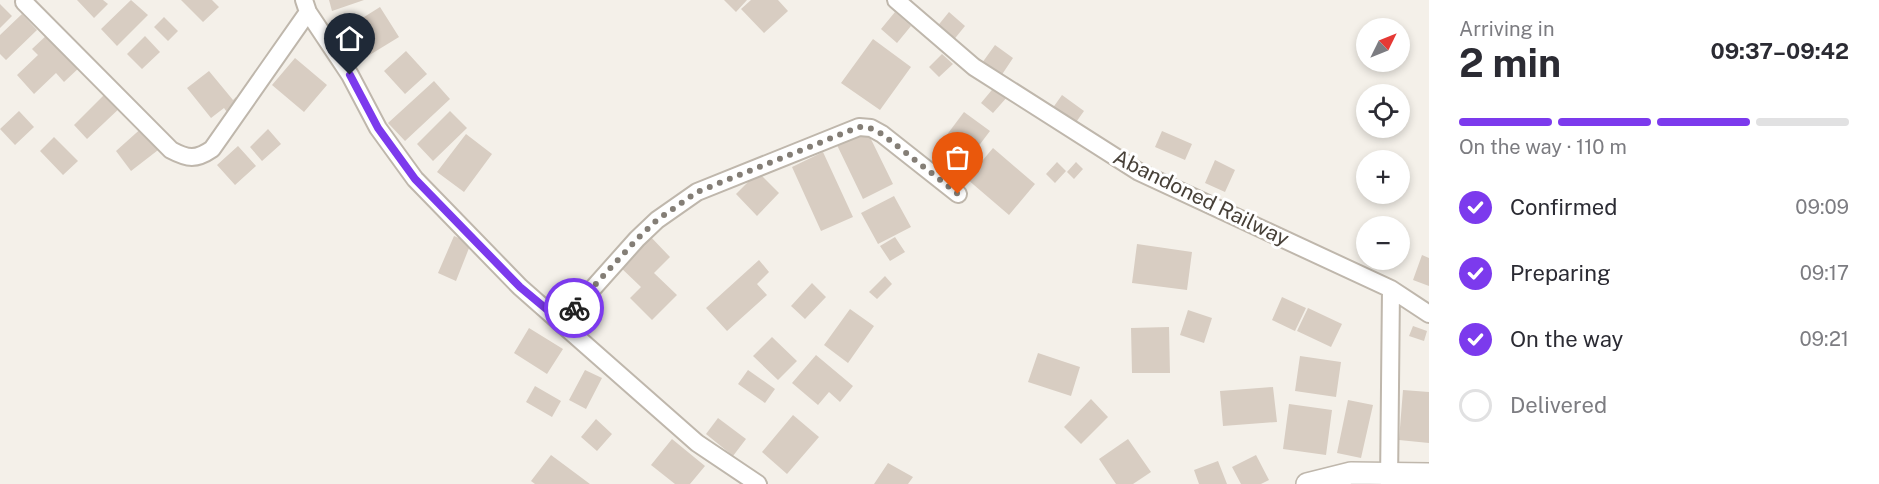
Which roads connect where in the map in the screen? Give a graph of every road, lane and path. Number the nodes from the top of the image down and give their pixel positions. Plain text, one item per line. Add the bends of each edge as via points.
1 (896, 0) edge
2 (24, 2) dead end
3 (306, 6) edge
4 (958, 194) dead end
5 (1391, 289) junction
6 (1429, 314) edge
7 (562, 322) junction
8 (1429, 474) edge
9 (1389, 479) edge
10 (758, 484) edge
11 (1307, 484) edge

1 - 5 street, Abandoned Railway via 974,67 1139,172
2 - 3 street via 171,150 185,158 200,158 212,149
3 - 7 street via 378,128 415,179 520,287
4 - 7 street via 882,134 859,127 697,192 637,239
5 - 6 street, Abandoned Railway
5 - 9 street
7 - 10 street via 697,443
8 - 9 street
9 - 11 street via 1351,473

